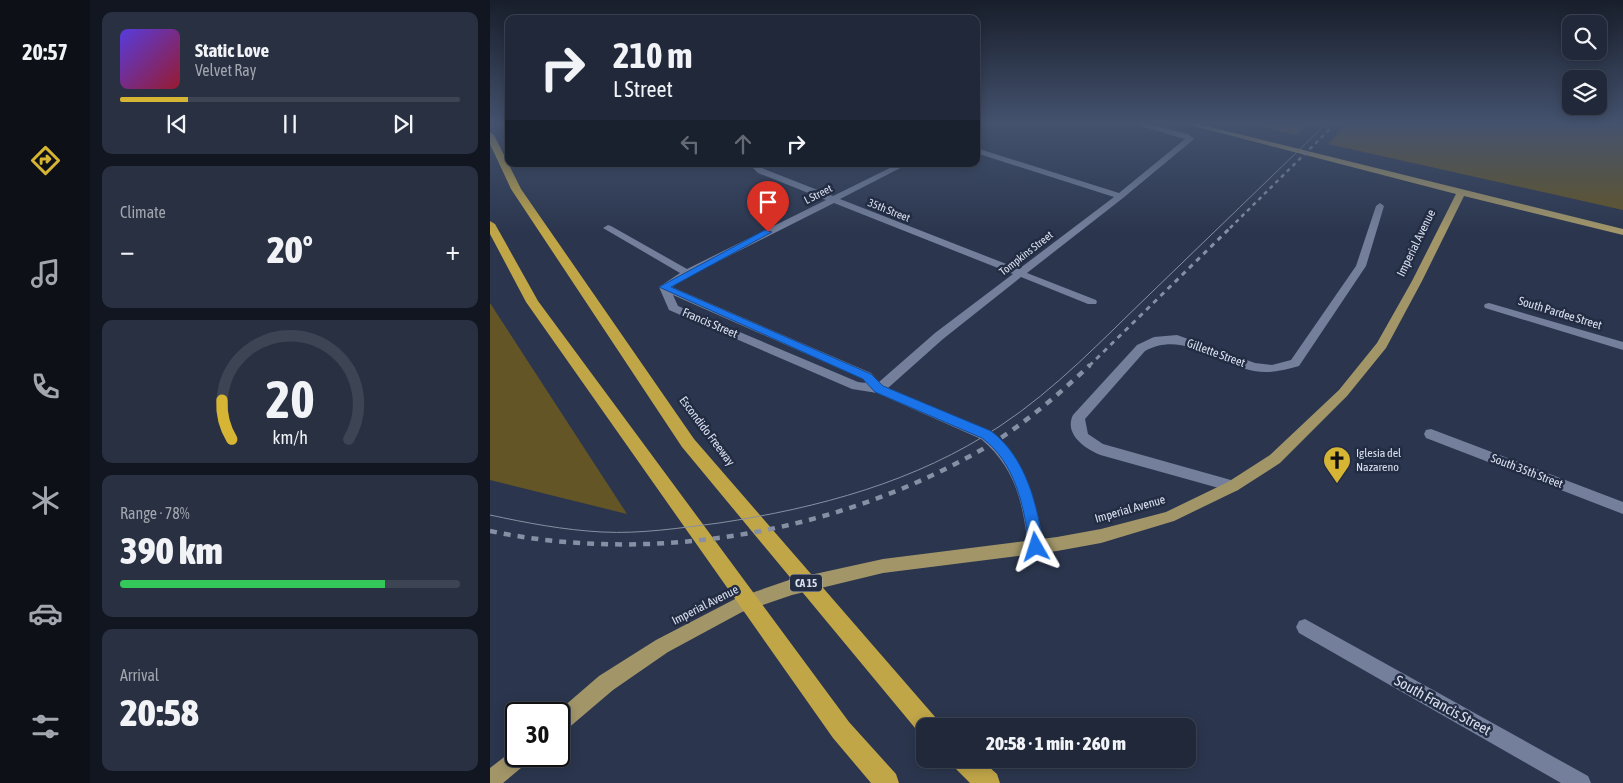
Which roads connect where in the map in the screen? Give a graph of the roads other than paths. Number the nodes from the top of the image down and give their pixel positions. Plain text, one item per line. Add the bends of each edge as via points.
1 (1003, 159) edge
2 (1166, 159) edge
3 (1325, 159) edge
4 (505, 167) edge
5 (515, 167) edge
6 (759, 167) edge
7 (898, 167) edge
8 (516, 189) junction
9 (1460, 193) junction
10 (1120, 196) junction
11 (832, 199) junction
12 (1380, 206) dead end
13 (490, 224) edge
14 (608, 228) dead end
15 (1623, 232) edge
16 (687, 273) junction
17 (1020, 274) junction
18 (664, 287) joint
19 (1092, 302) dead end
20 (1489, 306) dead end
21 (1623, 346) edge
22 (879, 389) junction
23 (1431, 434) dead end
24 (1234, 486) junction
25 (1623, 508) edge
26 (1036, 547) junction
27 (1305, 627) dead end
28 (570, 713) edge
29 (920, 718) edge
30 (506, 767) edge
31 (972, 768) edge
32 (490, 781) edge
33 (887, 783) edge
34 (988, 783) edge
35 (1581, 783) edge

1 - 10 street
2 - 10 street, Tompkins Street
3 - 9 main road
4 - 8 highway, Escondido Freeway / CA 15
5 - 8 highway
6 - 11 street, 35th Street via 761,171
7 - 11 street, L Street
8 - 29 highway, Escondido Freeway / CA 15 via 688,443
9 - 15 main road
9 - 24 main road, Imperial Avenue via 1418,281 1367,365 1275,459
10 - 17 street, Tompkins Street
11 - 16 street, L Street
11 - 17 street, 35th Street
12 - 24 street, Gillette Street via 1361,266 1295,363 1272,370 1254,367 1177,339 1154,342 1141,348 1078,418 1079,432 1088,444 1104,451
13 - 33 highway via 532,302 842,730
14 - 16 street
16 - 18 street, L Street
17 - 19 street, 35th Street
17 - 22 street, Tompkins Street via 938,336
18 - 22 street, Francis Street via 673,308 856,386
20 - 21 street, South Pardee Street
22 - 26 street, Francis Street via 995,441 1013,463 1032,515
23 - 25 street, South 35th Street
24 - 26 main road, Imperial Avenue via 1169,518 1101,536
26 - 28 main road, Imperial Avenue via 884,566 792,586 737,606 662,646 606,682
27 - 35 street, South Francis Street
30 - 32 main road
31 - 34 highway

